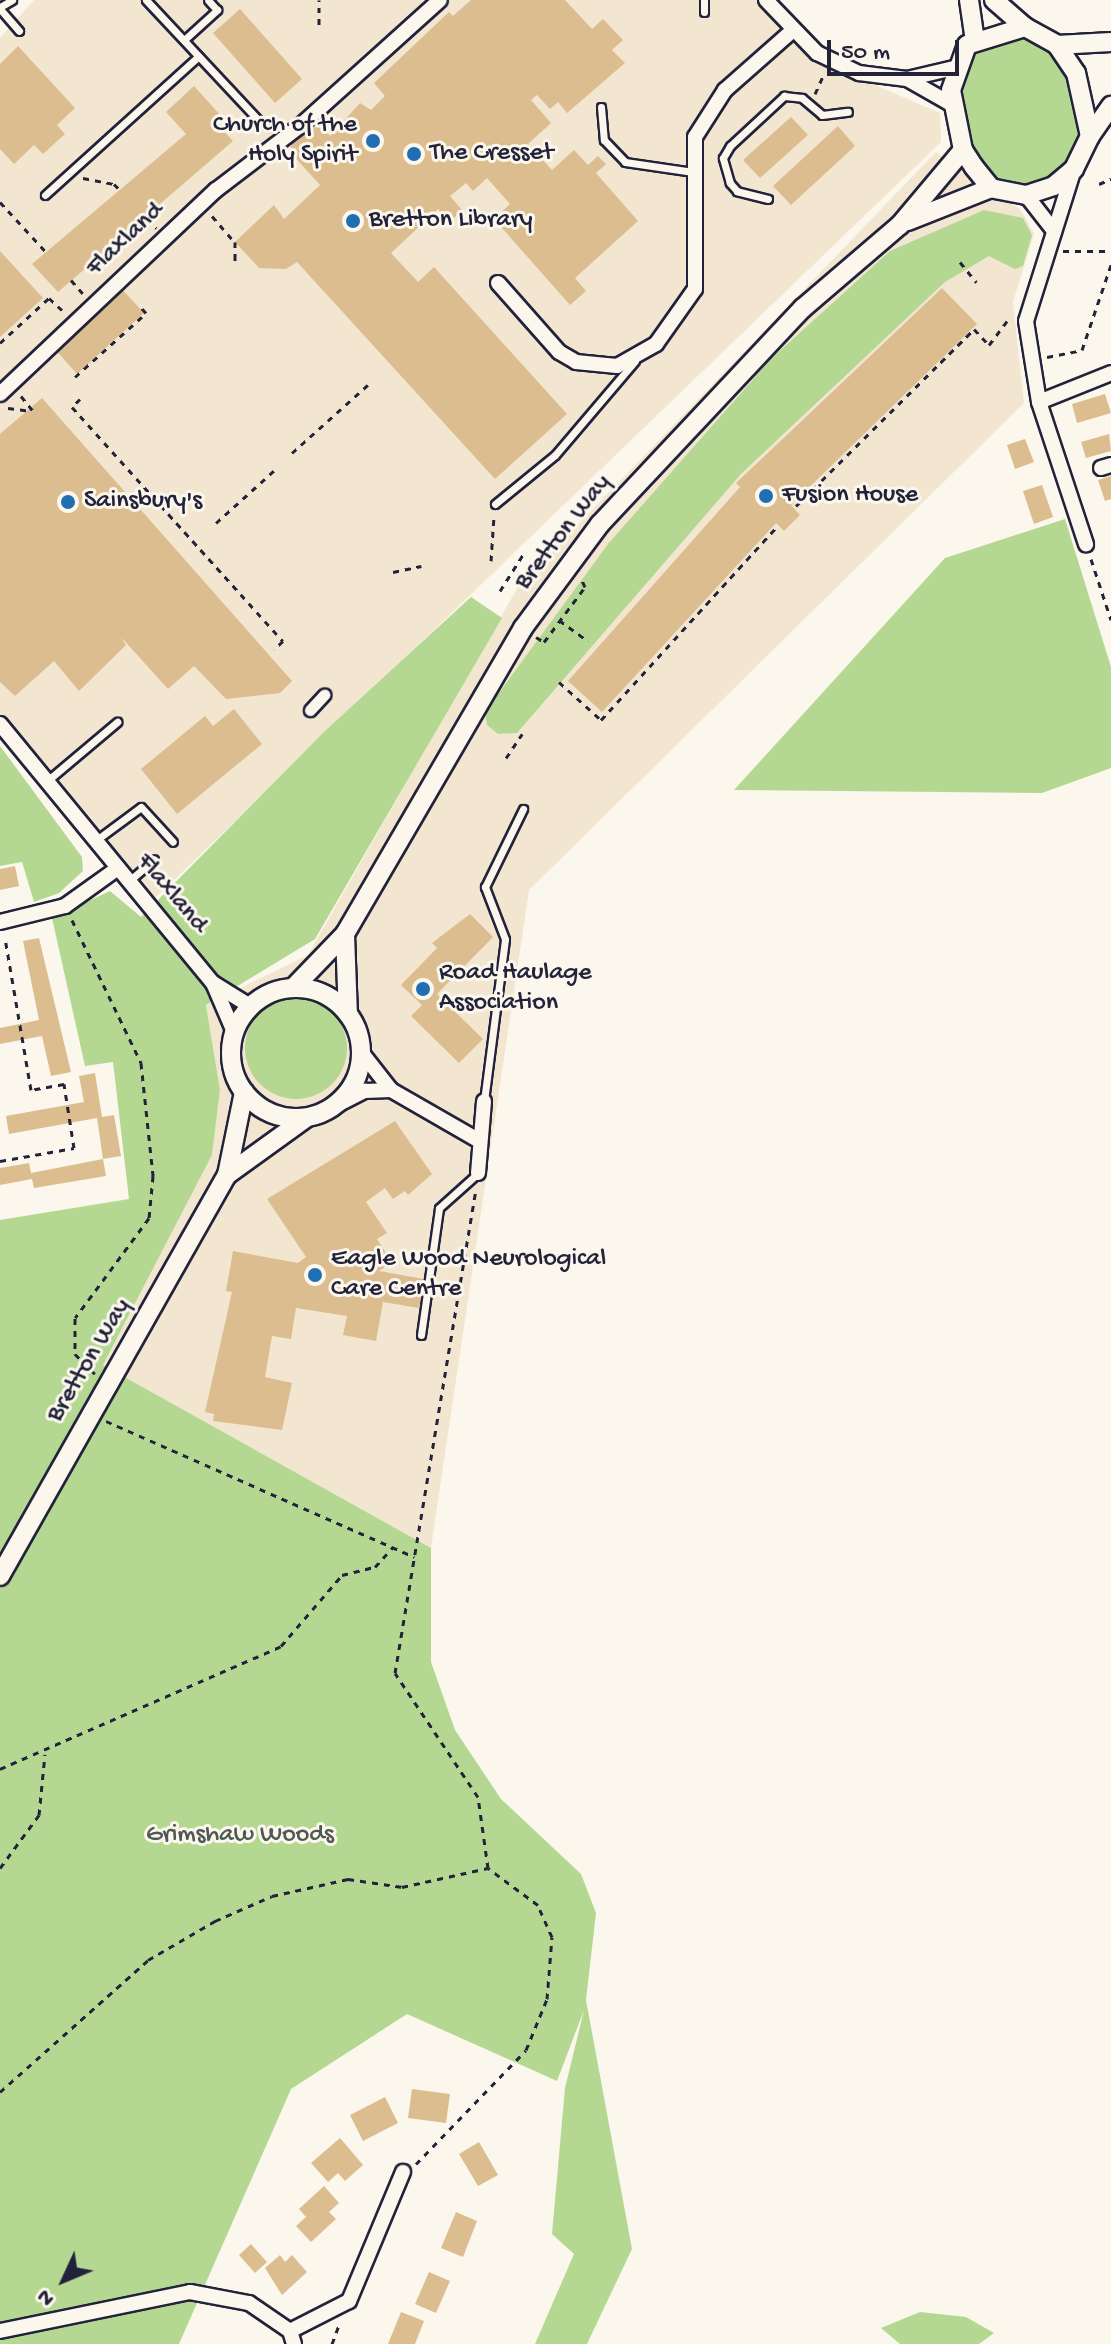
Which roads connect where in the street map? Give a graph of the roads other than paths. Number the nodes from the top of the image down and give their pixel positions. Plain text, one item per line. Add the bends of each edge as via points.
1 (12, 0) edge
2 (146, 0) edge
3 (208, 0) edge
4 (440, 0) edge
5 (704, 0) edge
6 (766, 0) edge
7 (969, 0) edge
8 (994, 0) edge
9 (0, 8) edge
10 (704, 12) dead end
11 (1025, 27) junction
12 (793, 30) junction
13 (19, 31) dead end
14 (184, 40) junction
15 (975, 41) junction
16 (1111, 42) edge
17 (1057, 45) junction
18 (199, 56) junction
19 (954, 68) junction
20 (907, 79) junction
21 (953, 105) junction
22 (1111, 106) edge
23 (601, 107) dead end
24 (848, 112) dead end
25 (293, 130) junction
26 (1090, 136) junction
27 (963, 150) junction
28 (1074, 169) junction
29 (693, 172) junction
30 (991, 188) junction
31 (45, 195) dead end
32 (1026, 195) junction
33 (768, 199) dead end
34 (900, 225) junction
35 (1054, 231) junction
36 (498, 283) dead end
37 (635, 361) junction
38 (1111, 373) edge
39 (0, 394) edge
40 (1039, 402) junction
41 (495, 504) dead end
42 (1086, 544) road end
43 (324, 695) dead end
44 (310, 710) dead end
45 (117, 722) dead end
46 (0, 724) edge
47 (47, 781) junction
48 (523, 809) dead end
49 (95, 841) junction
50 (173, 842) dead end
51 (154, 859) dead end
52 (118, 868) junction
53 (129, 881) junction
54 (1, 922) edge
55 (345, 934) junction
56 (213, 983) junction
57 (294, 987) junction
58 (250, 1006) junction
59 (348, 1014) junction
60 (234, 1032) junction
61 (362, 1053) junction
62 (391, 1090) junction
63 (244, 1092) junction
64 (484, 1101) joint
65 (335, 1106) junction
66 (306, 1118) junction
67 (478, 1140) junction
68 (478, 1173) joint
69 (227, 1175) junction
70 (421, 1335) dead end
71 (0, 1576) edge
72 (403, 2172) road end
73 (0, 2331) edge
74 (292, 2337) edge

1 - 9 lane
2 - 14 lane
3 - 14 lane via 217,10
4 - 25 street, Flaxland
5 - 10 lane
6 - 12 street
7 - 15 street
8 - 11 street
9 - 13 lane
11 - 15 street
11 - 17 street
12 - 20 street via 830,62
12 - 29 street via 705,116 695,137
14 - 18 lane
15 - 19 street via 960,52
16 - 17 street
17 - 26 street via 1076,73
18 - 25 lane via 262,124
18 - 31 lane
19 - 20 street
19 - 21 street
20 - 21 street
21 - 27 street
22 - 26 street
23 - 29 lane via 604,140 625,162
24 - 33 lane via 822,115 802,98 784,96 723,158 737,191
25 - 39 street, Flaxland via 201,204
26 - 28 street
27 - 30 street
27 - 34 street, Bretton Way
28 - 32 street via 1054,186
28 - 35 street
29 - 37 street via 695,289 683,314
30 - 32 street
30 - 34 street, Bretton Way
32 - 35 street
34 - 55 street, Bretton Way via 803,308 573,560 523,628
35 - 40 street via 1026,321
36 - 37 street via 559,352 595,365
37 - 41 lane via 555,455
38 - 40 street
40 - 42 street
43 - 44 street
45 - 47 lane
46 - 47 street, Flaxland
47 - 49 street, Flaxland
48 - 64 lane via 485,887 505,939
49 - 50 lane via 141,807
49 - 52 street, Flaxland
51 - 53 lane
52 - 53 street, Flaxland
52 - 54 street via 65,906
53 - 56 street, Flaxland
55 - 57 street, Bretton Way
55 - 59 street
56 - 58 street, Flaxland
56 - 60 street, Flaxland
57 - 58 street
57 - 59 street via 329,996
58 - 60 street
59 - 61 street
60 - 63 street via 231,1063
61 - 62 street
61 - 65 street via 349,1091
62 - 65 street via 365,1091
62 - 67 street
63 - 66 street via 271,1113
63 - 69 street, Bretton Way
64 - 67 street
65 - 66 street
66 - 69 street, Bretton Way
67 - 68 street
68 - 70 lane via 439,1208
69 - 71 street, Bretton Way
72 - 74 street via 349,2301
73 - 74 street via 190,2292 249,2303

